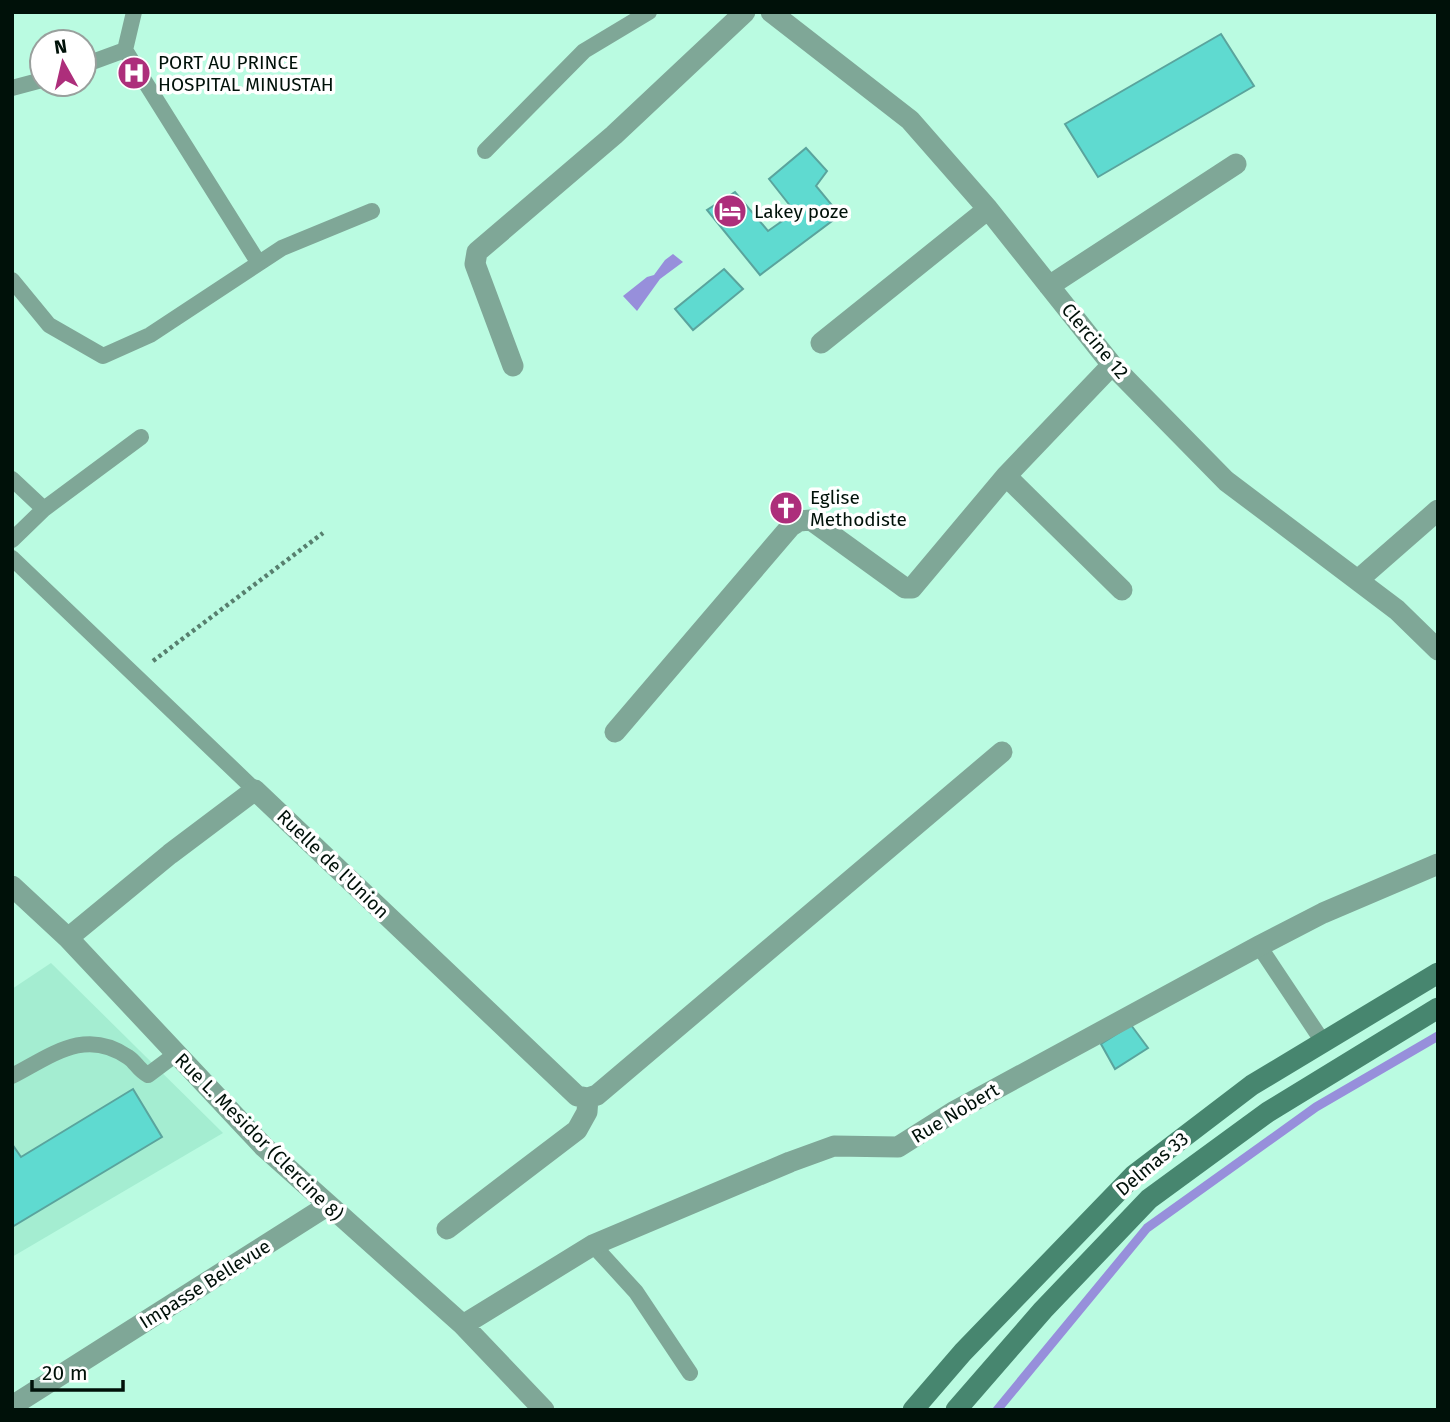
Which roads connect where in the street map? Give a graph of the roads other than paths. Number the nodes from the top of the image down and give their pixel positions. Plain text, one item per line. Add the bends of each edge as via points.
1 (134, 12) edge
2 (649, 12) edge
3 (745, 12) edge
4 (771, 12) edge
5 (125, 50) junction
6 (98, 60) edge
7 (485, 151) dead end
8 (1236, 164) dead end
9 (988, 209) junction
10 (372, 211) dead end
11 (258, 262) junction
12 (12, 280) edge
13 (1049, 286) junction
14 (821, 343) dead end
15 (1112, 365) junction
16 (513, 366) dead end
17 (141, 437) dead end
18 (1006, 475) junction
19 (12, 479) edge
20 (44, 509) junction
21 (1438, 510) edge
22 (12, 540) edge
23 (12, 558) edge
24 (1358, 580) junction
25 (1122, 590) dead end
26 (1438, 650) edge
27 (615, 732) dead end
28 (1002, 752) dead end
29 (255, 790) junction
30 (1438, 864) edge
31 (12, 886) edge
32 (68, 938) junction
33 (1259, 946) junction
34 (1438, 973) edge
35 (1438, 1008) edge
36 (1323, 1042) junction
37 (176, 1054) junction
38 (12, 1076) edge
39 (588, 1098) junction
40 (327, 1206) junction
41 (447, 1229) dead end
42 (593, 1245) junction
43 (463, 1325) junction
44 (691, 1373) dead end
45 (12, 1406) edge
46 (544, 1410) edge
47 (913, 1410) edge
48 (956, 1410) edge

1 - 5 lane
2 - 7 lane via 584,51
3 - 16 street via 614,135 477,252 475,264
4 - 9 street, Clercine 12 via 910,120
5 - 6 lane
5 - 11 lane
8 - 13 street
9 - 13 street, Clercine 12
9 - 14 street
10 - 11 lane
11 - 12 lane via 150,335 103,356 49,325
13 - 15 street, Clercine 12
15 - 18 street
15 - 24 street, Clercine 12 via 1226,481
17 - 20 lane
18 - 25 street
18 - 27 street via 912,588 905,588 811,520 799,520
19 - 20 lane
20 - 22 lane
21 - 24 street
23 - 29 lane
24 - 26 street, Clercine 12
28 - 39 street
29 - 32 street
29 - 39 street, Ruelle de l'Union via 577,1096
30 - 33 street, Rue Nobert
31 - 32 street, Rue L. Mesidor (Clercine 8)
32 - 37 street, Rue L. Mesidor (Clercine 8)
33 - 36 lane
33 - 42 street, Rue Nobert via 967,1104 898,1147 834,1146
34 - 36 main road, Delmas 33
35 - 48 main road, Delmas 33 via 1268,1112 1149,1199
36 - 47 main road, Delmas 33 via 1252,1085 1134,1175
37 - 38 lane via 148,1075 129,1057 93,1042 71,1046
37 - 40 street, Rue L. Mesidor (Clercine 8)
39 - 41 street via 587,1112 577,1130
40 - 43 street, Rue L. Mesidor (Clercine 8)
40 - 45 street, Impasse Bellevue
42 - 43 street, Rue Nobert
42 - 44 lane via 636,1292
43 - 46 street, Rue L. Mesidor (Clercine 8)

